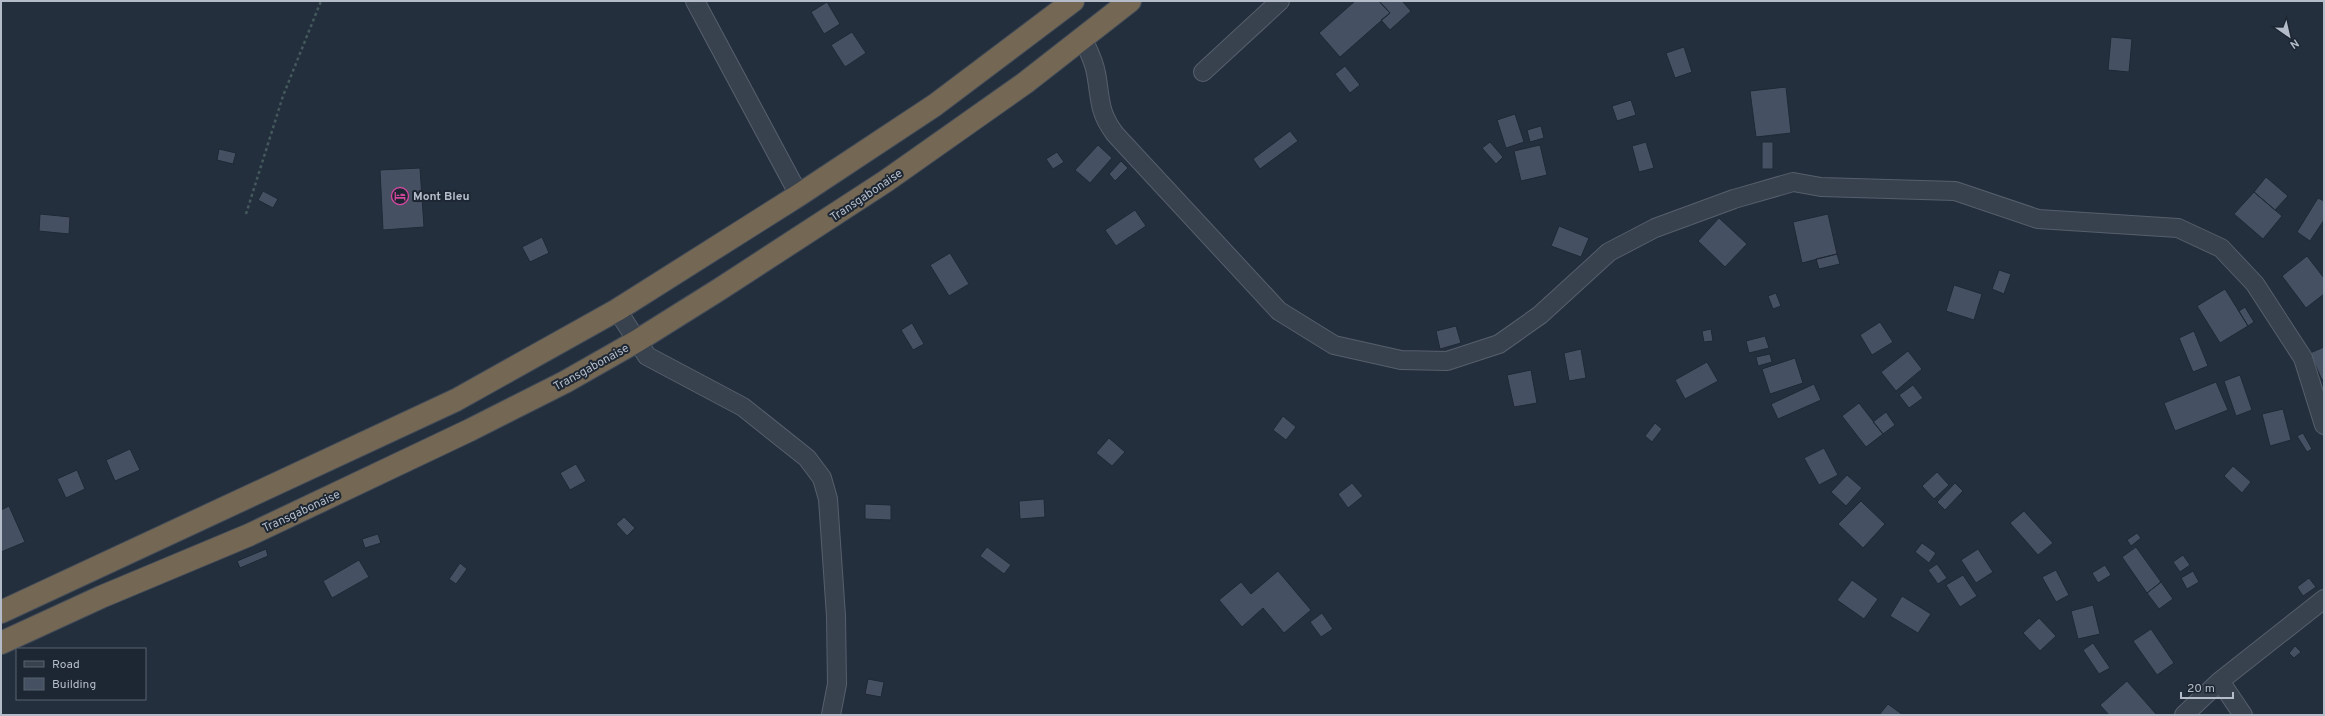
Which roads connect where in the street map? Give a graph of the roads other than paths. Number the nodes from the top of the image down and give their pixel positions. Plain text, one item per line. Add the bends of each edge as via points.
1 (695, 1) edge
2 (1073, 1) edge
3 (1130, 1) edge
4 (1280, 1) edge
5 (1083, 39) junction
6 (1203, 72) dead end
7 (799, 196) junction
8 (617, 310) junction
9 (636, 341) junction
10 (2324, 425) edge
11 (2324, 599) edge
12 (1, 612) edge
13 (1, 643) edge
14 (2220, 681) junction
15 (831, 715) edge
16 (2184, 715) edge
17 (2242, 715) edge

1 - 7 street
2 - 7 highway via 935,105
3 - 5 highway, Transgabonaise
4 - 6 street
5 - 9 highway, Transgabonaise via 958,132 886,181 801,238
5 - 10 street via 1096,74 1102,113 1114,134 1279,312 1334,344 1401,360 1447,361 1500,344 1540,316 1609,252 1655,228 1734,199 1793,182 1821,186 1955,191 2038,219 2178,228 2221,248 2255,284 2303,358
7 - 8 highway
8 - 9 street
8 - 12 highway via 456,400
9 - 13 highway, Transgabonaise via 551,389 362,482 249,535 101,597
9 - 15 street via 647,356 743,407 807,458 822,478 828,498 836,616 837,684
11 - 14 street
14 - 16 street
14 - 17 street

